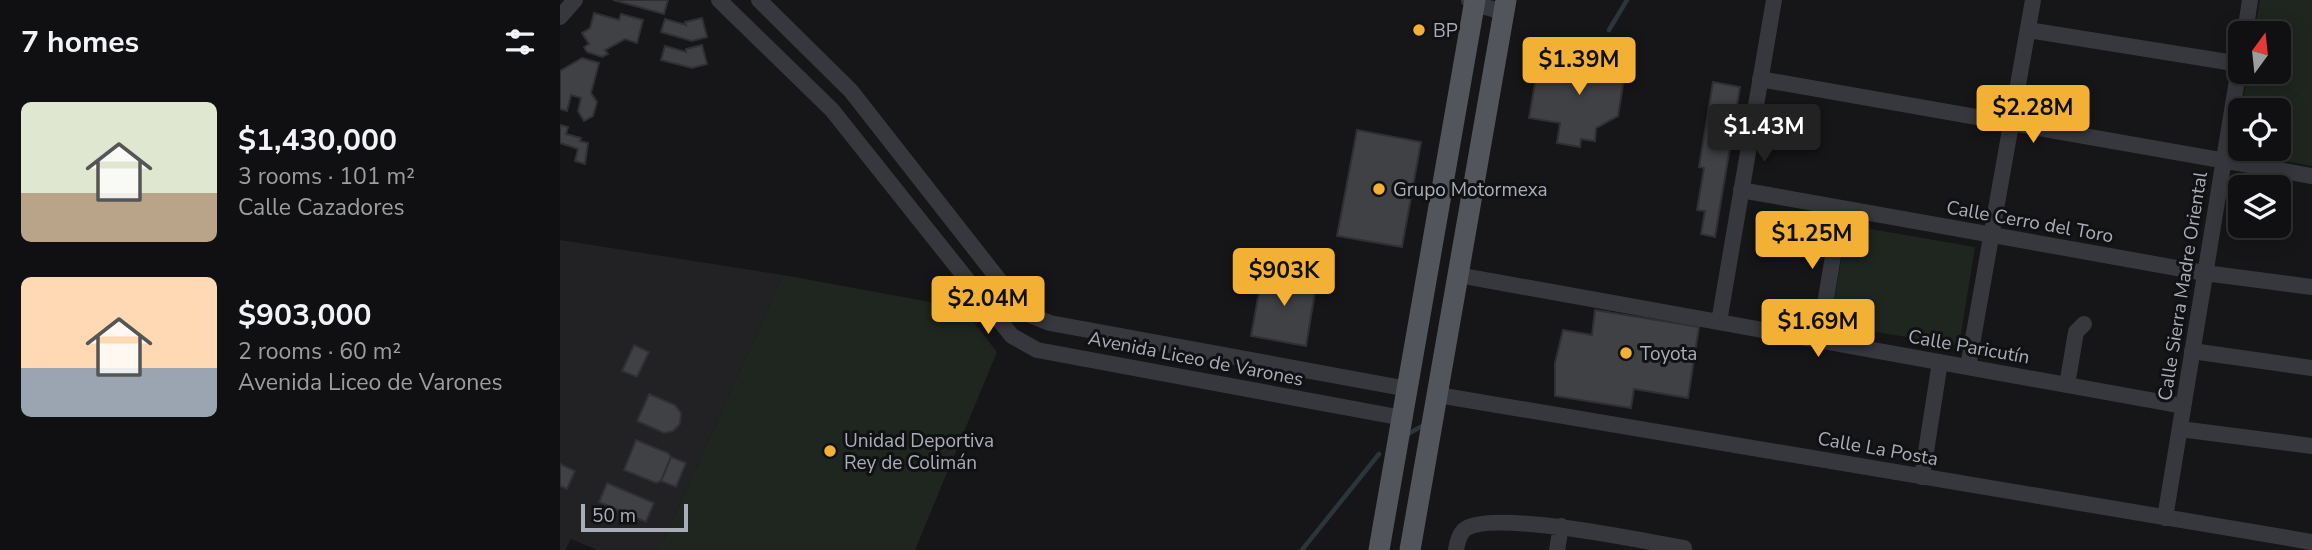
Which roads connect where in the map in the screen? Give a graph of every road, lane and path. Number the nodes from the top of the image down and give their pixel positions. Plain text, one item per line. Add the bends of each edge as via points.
1 (575, 0) edge
2 (719, 0) edge
3 (759, 0) edge
4 (1774, 0) edge
5 (2033, 0) edge
6 (2250, 0) edge
7 (1473, 1) edge
8 (1505, 6) edge
9 (560, 17) edge
10 (2247, 21) edge
11 (2028, 30) junction
12 (2228, 61) edge
13 (1760, 79) junction
14 (2237, 84) edge
15 (2011, 123) junction
16 (2224, 160) junction
17 (2312, 176) edge
18 (1741, 190) junction
19 (1841, 208) junction
20 (1992, 235) junction
21 (2205, 274) junction
22 (1458, 275) junction
23 (2312, 287) edge
24 (1014, 299) junction
25 (994, 314) junction
26 (1719, 322) junction
27 (2084, 324) dead end
28 (1819, 340) junction
29 (2192, 351) junction
30 (1940, 362) junction
31 (1968, 367) junction
32 (2312, 368) edge
33 (2067, 385) junction
34 (1408, 389) junction
35 (1438, 394) junction
36 (2183, 406) junction
37 (1403, 418) junction
38 (2180, 429) junction
39 (2312, 446) edge
40 (1922, 477) junction
41 (1392, 480) junction
42 (1422, 485) junction
43 (2165, 517) junction
44 (1561, 526) junction
45 (2312, 542) edge
46 (1648, 546) edge
47 (1685, 548) dead end
48 (1379, 550) edge
49 (1410, 550) edge
50 (1456, 550) edge
51 (1557, 550) edge

1 - 9 street
2 - 25 street, Avenida Liceo de Varones via 832,110
3 - 24 street, Avenida Liceo de Varones via 851,91
4 - 13 street
5 - 11 street
6 - 10 street
7 - 8 street
7 - 34 main road
8 - 22 main road
11 - 12 street
11 - 15 street
13 - 15 street
13 - 18 street
14 - 16 street, Calle Sierra Madre Oriental
15 - 16 street
15 - 20 street
16 - 17 street
16 - 21 street, Calle Sierra Madre Oriental
18 - 19 street, Calle Cerro del Toro
18 - 26 street
19 - 20 street, Calle Cerro del Toro
19 - 28 street
20 - 21 street, Calle Cerro del Toro
20 - 31 street
21 - 23 street, Calle Cerro del Toro
21 - 29 street, Calle Sierra Madre Oriental
22 - 26 street, Calle Paricutín
22 - 35 main road
24 - 25 street
24 - 34 street, Avenida Liceo de Varones via 1030,315 1050,323
25 - 37 street, Avenida Liceo de Varones via 1012,336 1037,350
26 - 28 street, Calle Paricutín
27 - 33 street via 2076,331
28 - 30 street, Calle Paricutín
29 - 32 street
29 - 36 street, Calle Sierra Madre Oriental
30 - 31 street, Calle Paricutín
30 - 40 street
31 - 33 street, Calle Paricutín
33 - 36 street, Calle Paricutín
34 - 37 main road
35 - 40 street, Calle La Posta
35 - 42 main road
36 - 38 street, Calle Sierra Madre Oriental
37 - 41 main road
38 - 39 street
38 - 43 street, Calle Sierra Madre Oriental
40 - 43 street, Calle La Posta
41 - 42 main road
41 - 48 main road
42 - 49 main road
43 - 45 street, Calle La Posta
44 - 46 street
44 - 50 street via 1480,524 1465,530
44 - 51 street
46 - 47 street

